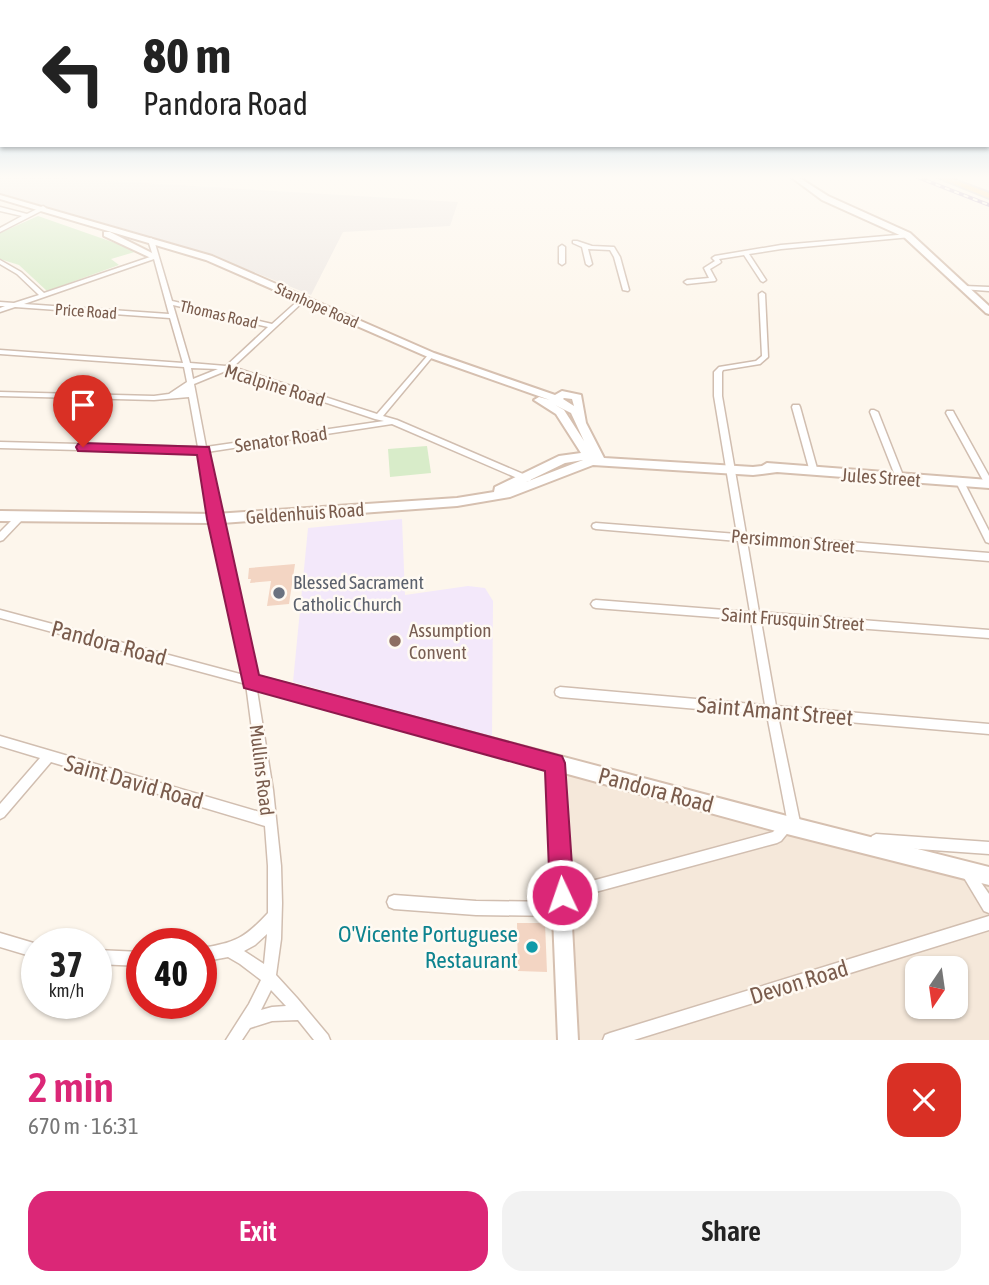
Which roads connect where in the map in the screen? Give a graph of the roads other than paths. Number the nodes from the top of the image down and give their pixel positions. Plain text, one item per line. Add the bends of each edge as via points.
1 (87, 226) edge
2 (92, 226) edge
3 (890, 226) edge
4 (100, 230) junction
5 (909, 236) junction
6 (575, 242) dead end
7 (151, 243) junction
8 (562, 247) dead end
9 (585, 247) junction
10 (744, 252) junction
11 (174, 253) junction
12 (154, 257) junction
13 (0, 262) edge
14 (562, 262) dead end
15 (589, 264) dead end
16 (763, 280) dead end
17 (687, 282) dead end
18 (964, 288) junction
19 (989, 289) edge
20 (626, 290) dead end
21 (762, 294) dead end
22 (43, 295) junction
23 (301, 301) junction
24 (168, 302) junction
25 (0, 304) edge
26 (15, 305) junction
27 (0, 310) edge
28 (989, 311) edge
29 (173, 316) junction
30 (271, 326) junction
31 (0, 352) edge
32 (428, 358) junction
33 (187, 365) junction
34 (228, 368) junction
35 (190, 383) junction
36 (0, 394) edge
37 (192, 394) junction
38 (167, 397) junction
39 (554, 403) junction
40 (796, 407) dead end
41 (874, 412) dead end
42 (950, 413) dead end
43 (378, 417) junction
44 (394, 422) junction
45 (578, 429) junction
46 (0, 445) edge
47 (204, 450) junction
48 (595, 458) junction
49 (562, 459) junction
50 (729, 466) junction
51 (773, 469) joint
52 (814, 472) junction
53 (523, 477) junction
54 (900, 478) junction
55 (960, 482) junction
56 (535, 484) junction
57 (989, 484) edge
58 (483, 498) junction
59 (0, 516) edge
60 (20, 517) junction
61 (215, 519) junction
62 (596, 526) dead end
63 (741, 537) junction
64 (0, 538) edge
65 (989, 540) edge
66 (989, 557) edge
67 (596, 604) dead end
68 (0, 614) edge
69 (755, 615) junction
70 (989, 634) edge
71 (251, 681) junction
72 (560, 692) dead end
73 (771, 710) junction
74 (989, 730) edge
75 (0, 741) edge
76 (48, 757) junction
77 (555, 763) junction
78 (0, 813) edge
79 (269, 821) junction
80 (791, 826) junction
81 (843, 838) junction
82 (989, 848) edge
83 (966, 871) junction
84 (989, 876) edge
85 (394, 902) dead end
86 (562, 902) junction
87 (989, 906) edge
88 (274, 917) junction
89 (989, 923) edge
90 (0, 940) edge
91 (21, 946) edge
92 (231, 951) junction
93 (217, 952) edge
94 (269, 977) junction
95 (301, 1013) junction
96 (245, 1023) junction
97 (233, 1040) edge
98 (323, 1040) edge
99 (568, 1040) edge
100 (610, 1040) edge

1 - 4 main road, Stanhope Road
2 - 7 main road, Stanhope Road
3 - 5 main road
4 - 7 main road, Stanhope Road
4 - 12 street
5 - 10 street
5 - 18 main road
6 - 9 street
7 - 11 main road, Stanhope Road
7 - 12 street, Mullins Road
7 - 23 main road, Stanhope Road via 208,258
8 - 14 street
9 - 15 street
9 - 20 street via 612,248
10 - 16 street
10 - 17 street via 715,258 718,262 708,268 713,280
11 - 12 main road
11 - 23 main road, Stanhope Road
12 - 22 street
12 - 24 street, Mullins Road
13 - 22 street
18 - 19 street
18 - 28 street
21 - 50 street via 765,358 718,372
22 - 26 street
23 - 30 street
23 - 32 main road, Stanhope Road
24 - 29 street, Mullins Road
24 - 30 street, Thomas Road
25 - 26 street, Price Road
26 - 27 street
26 - 29 street, Price Road
29 - 33 street, Mullins Road
30 - 34 street
31 - 33 street, Mcalpine Road
32 - 39 main road, Stanhope Road
32 - 43 street
33 - 34 street, Mcalpine Road
33 - 35 street, Mullins Road
34 - 35 street
34 - 43 street, Mcalpine Road
35 - 37 street, Mullins Road
35 - 38 street
36 - 38 street
37 - 38 street
37 - 47 street, Mullins Road
39 - 45 main road
39 - 45 main road, Stanhope Road via 565,394 577,397
40 - 52 street
41 - 54 street
42 - 57 street
43 - 44 street, Mcalpine Road
44 - 47 street, Senator Road
44 - 53 street, Mcalpine Road
45 - 48 main road
45 - 49 main road
46 - 47 street, Senator Road
47 - 61 street, Mullins Road
48 - 49 main road, Geldenhuis Road
48 - 50 street, Jules Street
48 - 56 main road, Geldenhuis Road
49 - 53 main road, Geldenhuis Road
50 - 51 street, Jules Street
50 - 63 street
51 - 52 main road, Jules Street
52 - 54 main road, Jules Street
53 - 56 street, Mcalpine Road
53 - 58 main road, Geldenhuis Road
54 - 55 main road, Jules Street
55 - 57 main road, Jules Street
55 - 65 street
56 - 58 main road, Geldenhuis Road
58 - 61 main road, Geldenhuis Road
59 - 60 main road, Geldenhuis Road
60 - 61 main road, Geldenhuis Road
60 - 64 street
61 - 71 main road, Mullins Road
62 - 63 street, Persimmon Street
63 - 66 street, Persimmon Street
63 - 69 street
67 - 69 street, Saint Frusquin Street
68 - 71 street, Pandora Road
69 - 70 street, Saint Frusquin Street
69 - 73 street
71 - 77 street, Pandora Road
71 - 79 street, Mullins Road
72 - 73 street, Saint Amant Street
73 - 74 street, Saint Amant Street
73 - 80 street
75 - 76 street, Saint David Road
76 - 78 street
76 - 79 street, Saint David Road
77 - 80 street, Pandora Road
77 - 86 main road
79 - 88 street, Mullins Road
80 - 81 street, Pandora Road
80 - 86 street via 777,836
81 - 82 street
81 - 83 street, Pandora Road
83 - 84 street, Pandora Road
83 - 87 street
85 - 86 street via 476,908
86 - 99 main road
88 - 92 street via 253,939
88 - 94 street, Mullins Road
89 - 100 street, Devon Road
90 - 91 street
92 - 93 street
92 - 94 street
94 - 95 street
94 - 96 street
95 - 96 street via 272,1014
95 - 98 street
96 - 97 street

